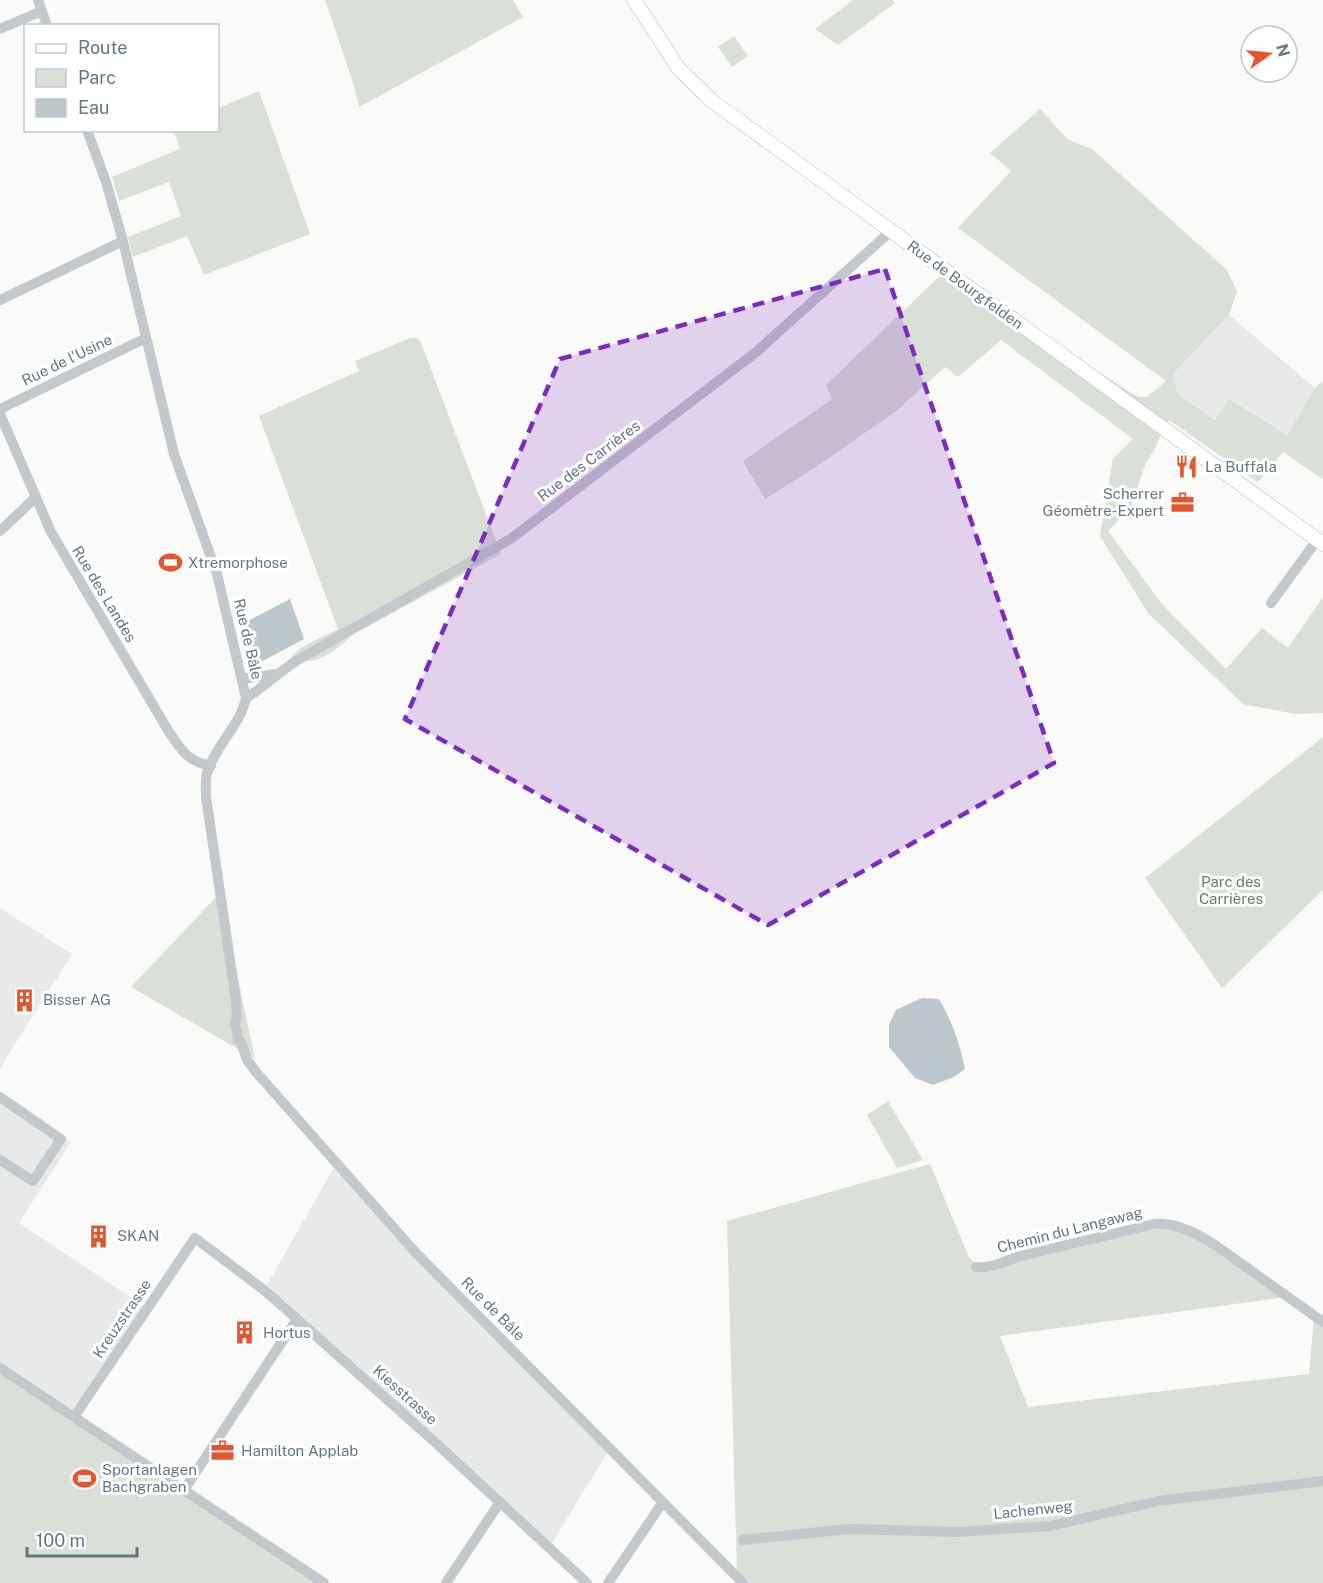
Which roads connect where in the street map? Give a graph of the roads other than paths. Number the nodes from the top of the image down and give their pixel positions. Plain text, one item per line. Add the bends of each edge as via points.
1 (634, 0) edge
2 (40, 5) edge
3 (46, 24) edge
4 (0, 29) edge
5 (88, 132) edge
6 (891, 231) junction
7 (123, 241) junction
8 (0, 300) edge
9 (146, 338) junction
10 (0, 409) edge
11 (0, 414) edge
12 (35, 498) junction
13 (0, 531) edge
14 (1320, 542) edge
15 (1271, 603) dead end
16 (276, 674) junction
17 (242, 679) junction
18 (246, 698) junction
19 (211, 766) junction
20 (0, 1097) edge
21 (0, 1160) edge
22 (195, 1238) joint
23 (976, 1268) dead end
24 (297, 1319) junction
25 (1323, 1322) edge
26 (0, 1368) edge
27 (74, 1417) junction
28 (1323, 1481) edge
29 (184, 1490) junction
30 (500, 1502) junction
31 (663, 1502) junction
32 (743, 1540) dead end
33 (324, 1583) edge
34 (446, 1583) edge
35 (588, 1583) edge
36 (608, 1583) edge
37 (742, 1583) edge

1 - 6 main road, Rue de Bourgfelden via 679,69 712,101
2 - 3 street
2 - 4 street
5 - 7 street, Rue de Bâle
6 - 14 main road, Rue de Bourgfelden
6 - 16 street, Rue des Carrières via 755,352 512,538
7 - 8 street
7 - 9 street, Rue de Bâle
9 - 10 street, Rue de l'Usine
9 - 17 street, Rue de Bâle via 174,454 217,574
11 - 12 street, Rue des Landes
12 - 13 street
12 - 19 street, Rue des Landes via 51,532 169,732 190,759
14 - 15 street
16 - 17 street, Rue des Carrières
16 - 18 street, Rue des Carrières
17 - 18 street, Rue de Bâle
18 - 19 street, Rue de Bâle via 243,711
19 - 31 street, Rue de Bâle via 206,797 236,1031 248,1060 416,1253
20 - 21 street via 61,1139 33,1181
22 - 24 street, Kiesstrasse
22 - 27 street, Kreuzstrasse
23 - 25 street, Chemin du Langawag via 1165,1224 1203,1238
24 - 29 street
24 - 30 street, Kiesstrasse
26 - 27 street
27 - 29 street
28 - 32 street, Lachenweg via 1158,1501 1050,1526 958,1532 849,1529
29 - 33 street
30 - 34 street
30 - 35 street, Kiesstrasse
31 - 36 street
31 - 37 street, Rue de Bâle

